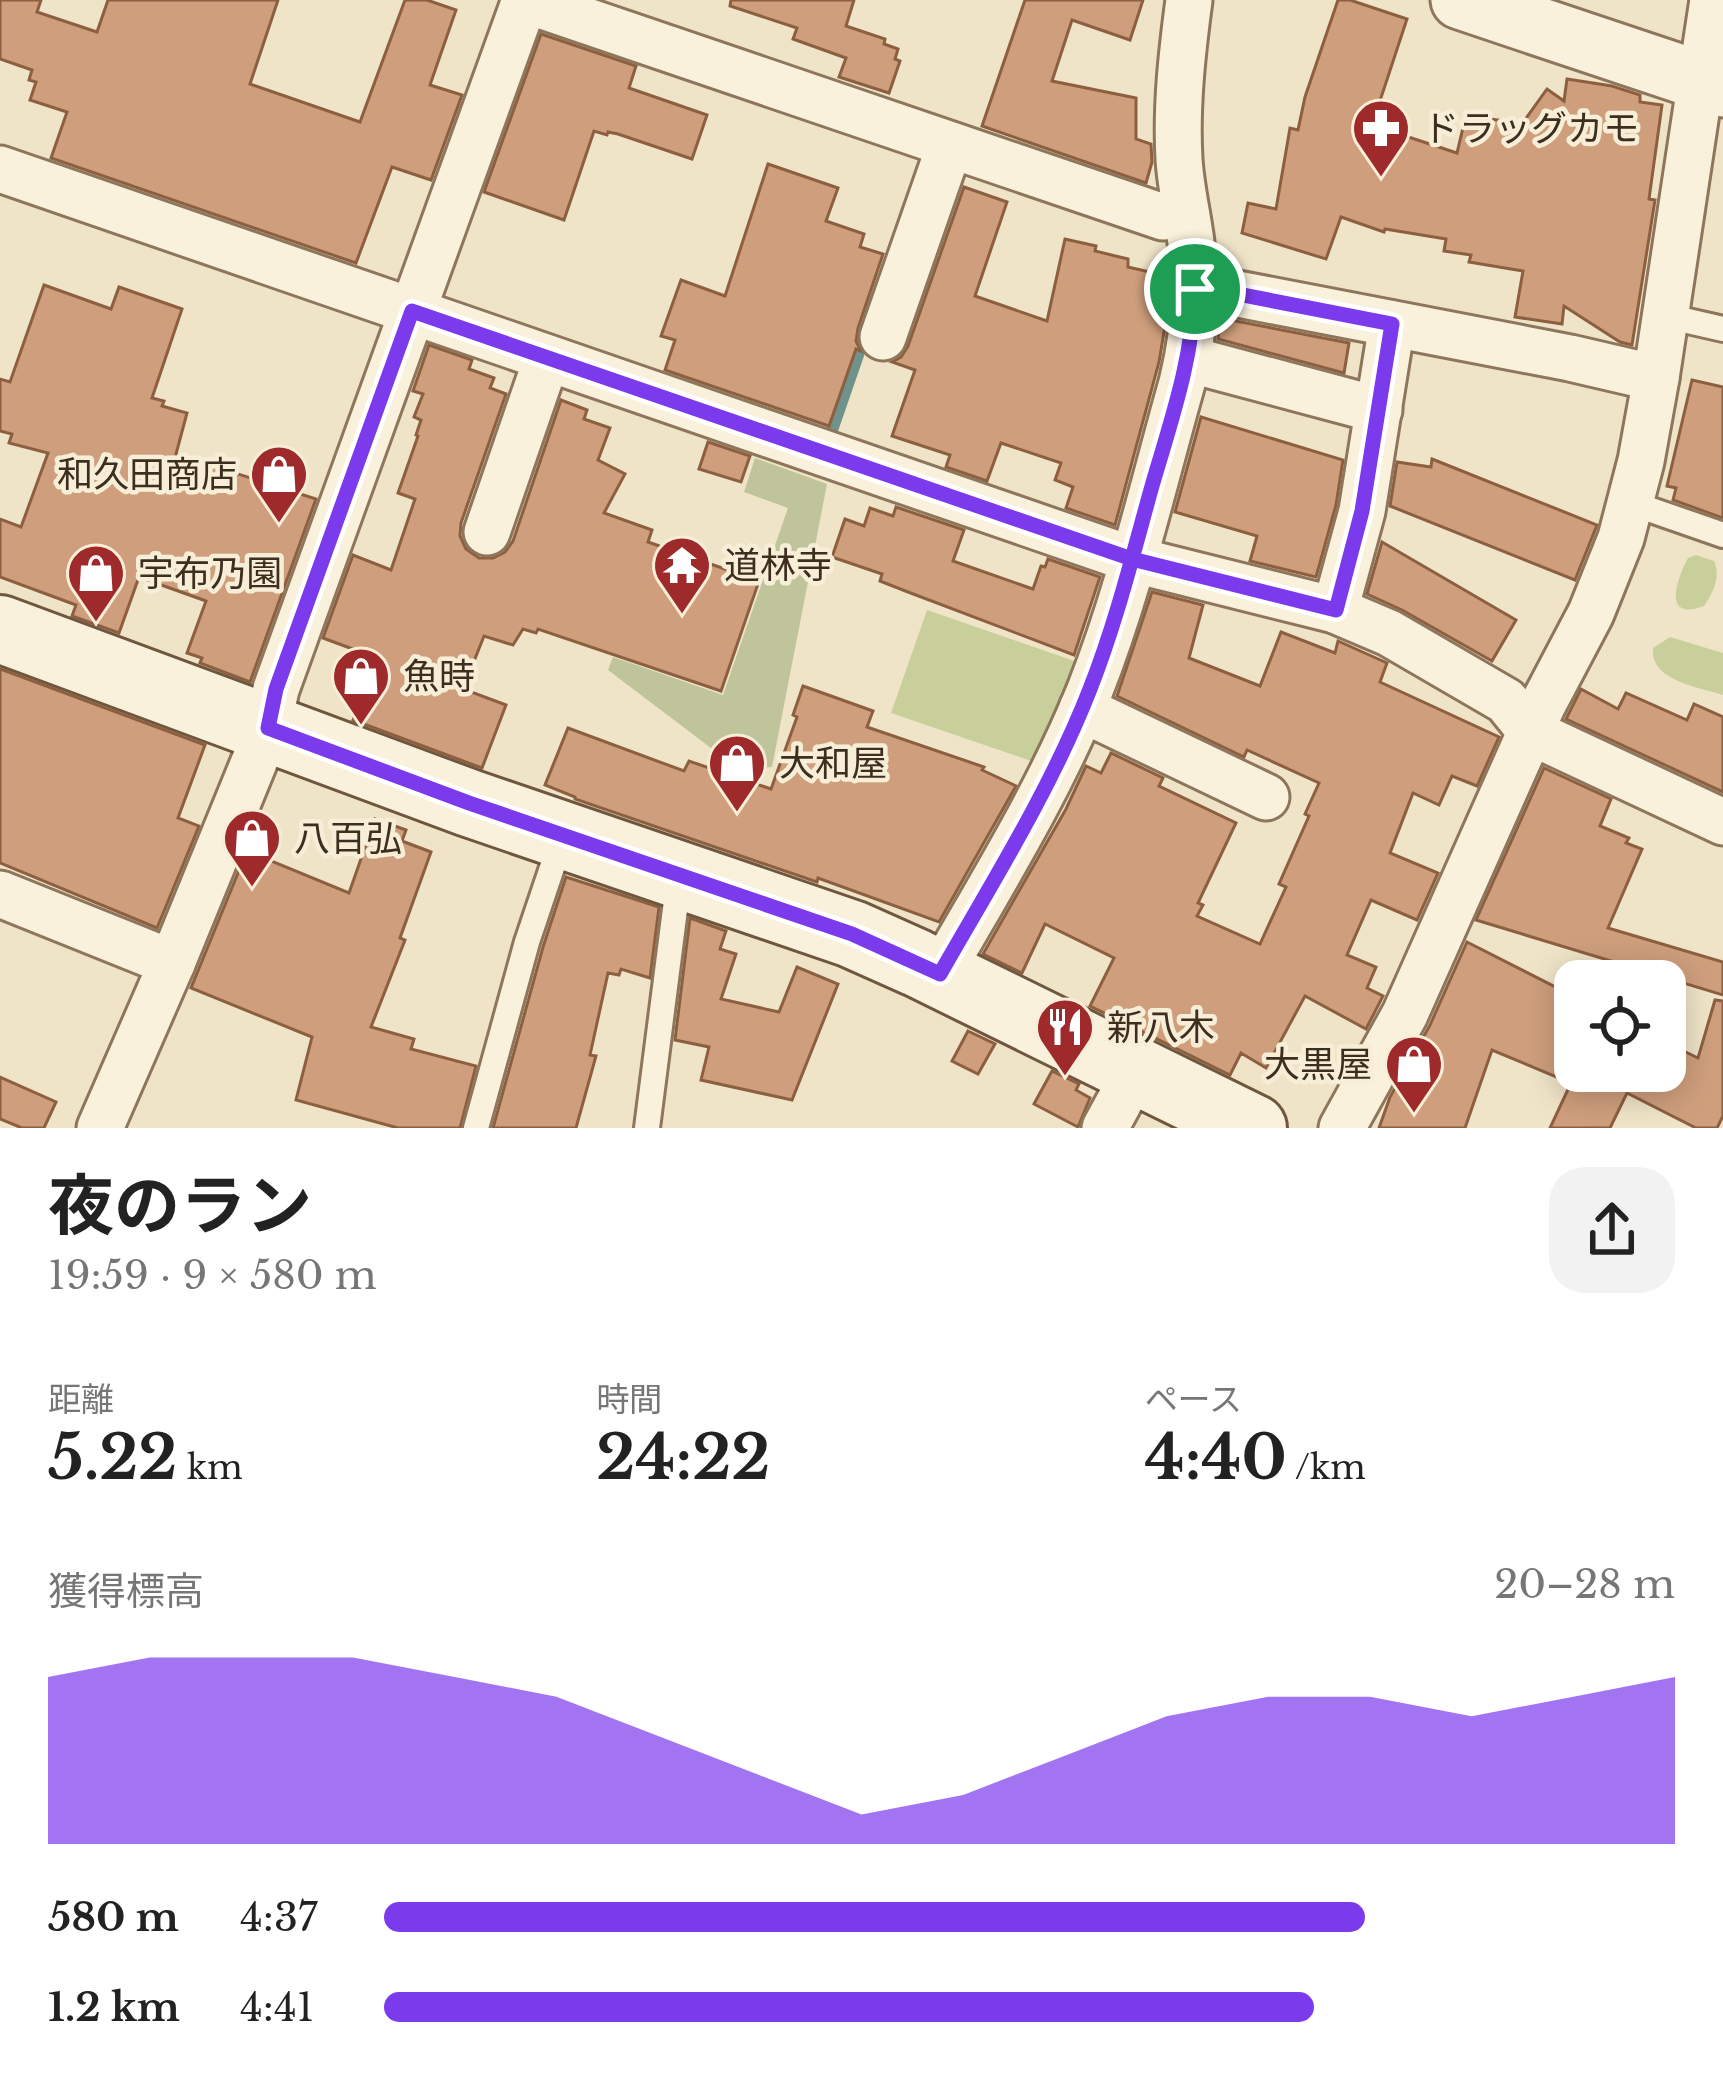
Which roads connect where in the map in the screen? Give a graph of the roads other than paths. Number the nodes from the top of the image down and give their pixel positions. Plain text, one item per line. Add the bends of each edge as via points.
1 (525, 0) edge
2 (1189, 0) edge
3 (1460, 0) edge
4 (1713, 0) edge
5 (1712, 84) edge
6 (950, 145) junction
7 (0, 169) edge
8 (1186, 213) junction
9 (1195, 289) junction
10 (412, 311) junction
11 (1666, 316) junction
12 (1392, 324) junction
13 (1723, 329) edge
14 (884, 337) dead end
15 (547, 358) junction
16 (1188, 359) junction
17 (1656, 378) junction
18 (1378, 410) junction
19 (1631, 503) junction
20 (487, 532) dead end
21 (1723, 535) edge
22 (1132, 559) junction
23 (1336, 610) junction
24 (0, 628) edge
25 (1082, 710) junction
26 (268, 728) junction
27 (1531, 732) junction
28 (1266, 798) dead end
29 (1723, 822) edge
30 (562, 836) junction
31 (679, 876) junction
32 (0, 894) edge
33 (172, 963) junction
34 (940, 974) junction
35 (1136, 1071) junction
36 (100, 1128) edge
37 (476, 1128) edge
38 (647, 1128) edge
39 (1106, 1128) edge
40 (1253, 1128) edge
41 (1342, 1128) edge

1 - 6 street
1 - 10 street
2 - 8 street via 1178,125
3 - 5 street
4 - 5 street
5 - 11 street
6 - 8 street via 1162,217
6 - 14 street
7 - 10 street
8 - 9 street
9 - 12 street
9 - 16 street
10 - 15 street
10 - 26 street
11 - 13 lane
11 - 17 street
12 - 17 street
12 - 18 street
15 - 20 street
15 - 22 street
16 - 18 street
16 - 22 street
17 - 19 street
18 - 23 street
19 - 21 lane
19 - 27 street via 1599,595
22 - 23 street
22 - 25 street
23 - 27 street via 1506,700
24 - 26 main road
25 - 28 street
25 - 34 street
26 - 30 main road
26 - 33 street
27 - 29 street
27 - 41 street via 1405,1014
30 - 31 main road
30 - 37 lane
31 - 34 main road via 852,934
31 - 38 lane
32 - 33 street
33 - 36 street
34 - 35 main road
35 - 39 street
35 - 40 main road

